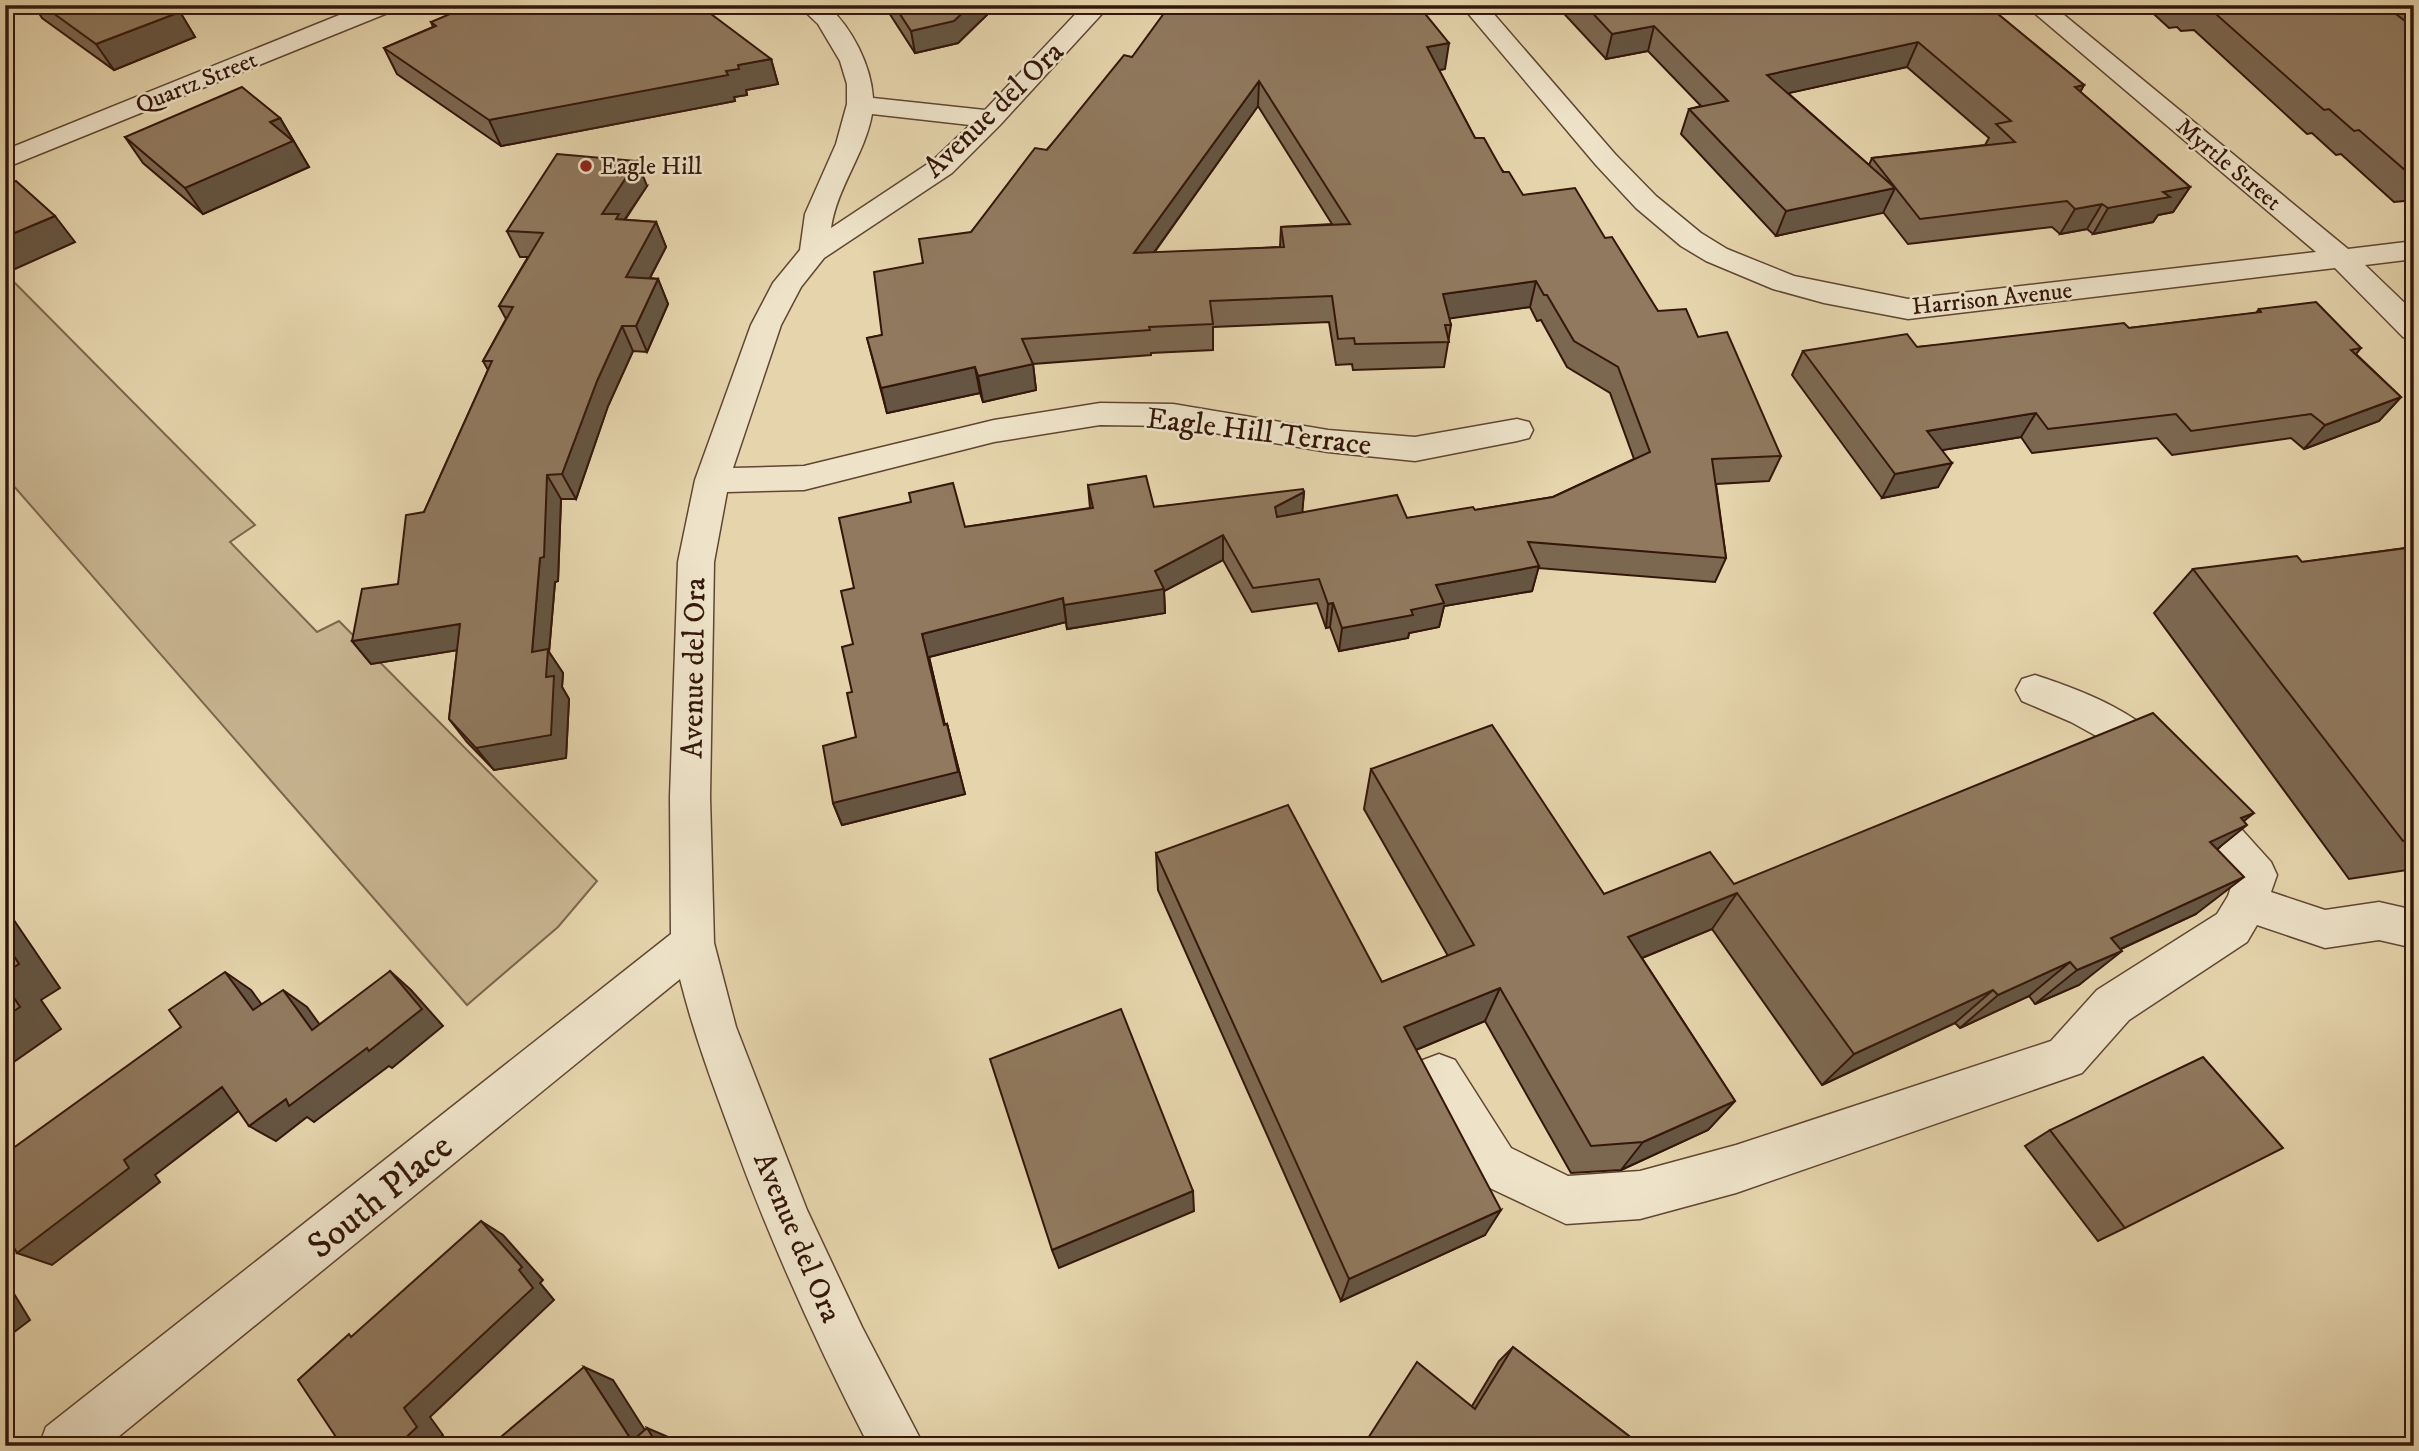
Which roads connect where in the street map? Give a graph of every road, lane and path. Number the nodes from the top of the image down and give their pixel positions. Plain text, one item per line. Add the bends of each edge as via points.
1 (387, 5) edge
2 (810, 5) edge
3 (1098, 5) edge
4 (1473, 5) edge
5 (2037, 5) edge
6 (862, 105) junction
7 (991, 119) junction
8 (5, 160) edge
9 (2414, 250) edge
10 (814, 252) junction
11 (2342, 258) junction
12 (2414, 330) edge
13 (1517, 430) dead end
14 (712, 480) junction
15 (2035, 690) dead end
16 (2247, 903) junction
17 (2414, 929) edge
18 (693, 943) junction
19 (1439, 1076) dead end
20 (65, 1446) edge
21 (898, 1446) edge

1 - 8 street, Quartz Street
2 - 6 street via 821,11 851,56
3 - 7 street, Avenue del Ora
4 - 11 street, Harrison Avenue via 1614,171 1663,219 1740,267 1794,288 1908,309
5 - 11 street, Myrtle Street
6 - 7 street
6 - 10 street via 820,212
7 - 10 street, Avenue del Ora via 942,167
9 - 11 street, Harrison Avenue
10 - 14 street, Avenue del Ora via 788,283 765,325
11 - 12 street, Myrtle Street
13 - 14 street, Eagle Hill Terrace via 1415,449 1328,441 1173,415 1100,414 994,431 804,478
14 - 18 street, Avenue del Ora via 696,562 690,797
15 - 16 street via 2101,716 2139,744 2256,875
16 - 17 street via 2325,929 2379,922
16 - 19 street via 2232,928 2113,1004 2066,1058 1736,1168 1640,1195 1566,1200 1494,1165
18 - 20 street, South Place
18 - 21 street, Avenue del Ora via 714,1027 787,1221

